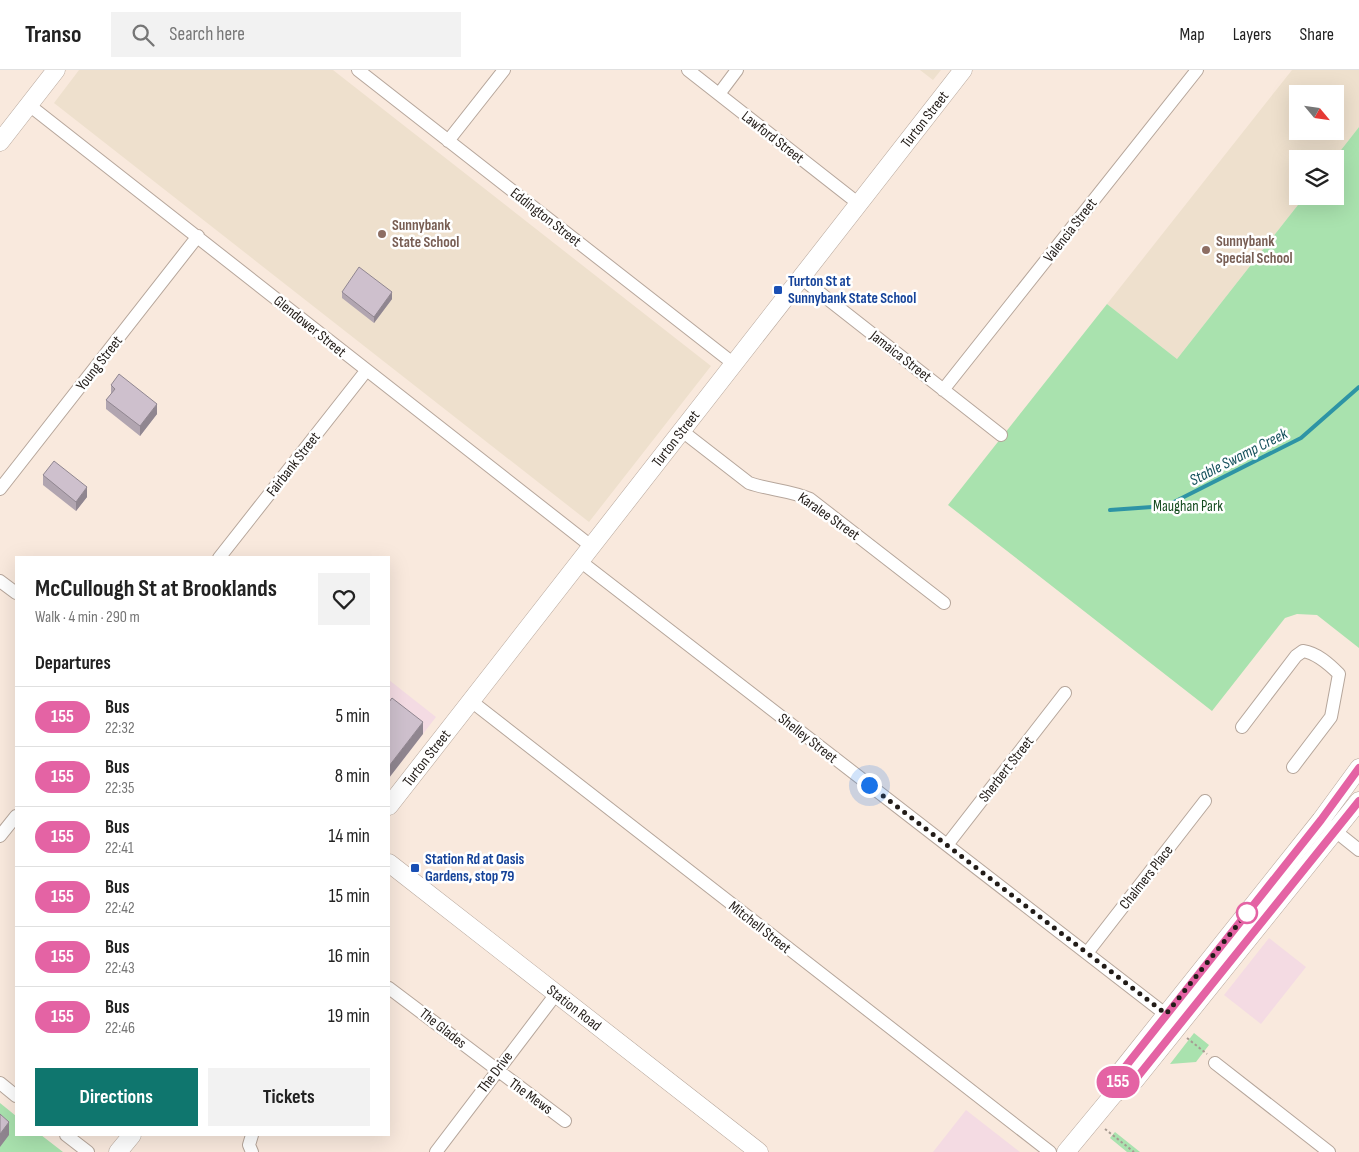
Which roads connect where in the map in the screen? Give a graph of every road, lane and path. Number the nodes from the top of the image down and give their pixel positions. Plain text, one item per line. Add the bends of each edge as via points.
1 (56, 70) edge
2 (358, 70) edge
3 (504, 70) edge
4 (688, 70) edge
5 (738, 70) edge
6 (963, 70) edge
7 (1197, 70) edge
8 (719, 94) junction
9 (29, 105) junction
10 (448, 141) junction
11 (0, 142) edge
12 (859, 204) junction
13 (198, 236) junction
14 (801, 278) junction
15 (734, 364) junction
16 (366, 371) junction
17 (943, 390) junction
18 (682, 431) junction
19 (1001, 435) dead end
20 (0, 489) edge
21 (591, 546) junction
22 (221, 556) edge
23 (580, 561) junction
24 (0, 581) edge
25 (15, 592) edge
26 (944, 603) dead end
27 (1066, 693) dead end
28 (471, 701) junction
29 (1242, 727) dead end
30 (1293, 767) dead end
31 (1359, 768) edge
32 (1205, 801) dead end
33 (1359, 801) edge
34 (390, 805) edge
35 (15, 817) edge
36 (1321, 820) junction
37 (1336, 832) junction
38 (0, 836) edge
39 (947, 845) junction
40 (1359, 850) edge
41 (390, 864) edge
42 (1087, 953) junction
43 (390, 989) edge
44 (556, 994) junction
45 (1177, 1025) junction
46 (1216, 1063) joint
47 (497, 1070) junction
48 (0, 1083) edge
49 (15, 1095) edge
50 (1093, 1119) junction
51 (565, 1121) dead end
52 (67, 1136) edge
53 (131, 1136) edge
54 (252, 1136) edge
55 (88, 1152) edge
56 (118, 1152) edge
57 (252, 1152) edge
58 (436, 1152) edge
59 (759, 1152) edge
60 (1050, 1152) edge
61 (1066, 1152) edge
62 (1134, 1152) edge
63 (1329, 1152) edge

1 - 9 street
2 - 10 street, Eddington Street
3 - 10 street
4 - 8 street, Lawford Street
5 - 8 street
6 - 12 street, Turton Street
7 - 17 street, Valencia Street
8 - 12 street, Lawford Street
9 - 11 street
9 - 13 street, Glendower Street
10 - 15 street, Eddington Street
12 - 14 street, Turton Street
13 - 16 street, Glendower Street
13 - 20 street, Young Street
14 - 15 street, Turton Street
14 - 17 street, Jamaica Street
15 - 18 street, Turton Street
16 - 21 street, Glendower Street
16 - 22 street, Fairbank Street
17 - 19 street, Jamaica Street
18 - 21 street, Turton Street
18 - 26 street, Karalee Street via 749,483 810,499
21 - 23 street, Turton Street
23 - 28 street, Turton Street
23 - 39 street, Shelley Street
24 - 25 street
27 - 39 street, Sherbert Street
28 - 34 street, Turton Street
28 - 60 street, Mitchell Street
29 - 30 street via 1303,650 1312,652 1333,668 1339,674 1331,717
31 - 36 street
32 - 42 street, Chalmers Place
33 - 37 street
35 - 38 street
36 - 37 street
36 - 45 street
37 - 40 street
37 - 45 street
39 - 42 street, Shelley Street
41 - 44 street, Station Road
42 - 45 street, Shelley Street
43 - 47 street, The Glades
44 - 47 street, The Drive
44 - 59 street, Station Road
45 - 46 path
45 - 50 street via 1122,1071 1114,1094
46 - 63 street
47 - 51 street, The Mews
47 - 58 street, The Drive
48 - 49 street
50 - 61 street
50 - 62 path
52 - 55 street
53 - 56 street
54 - 57 street via 249,1145

